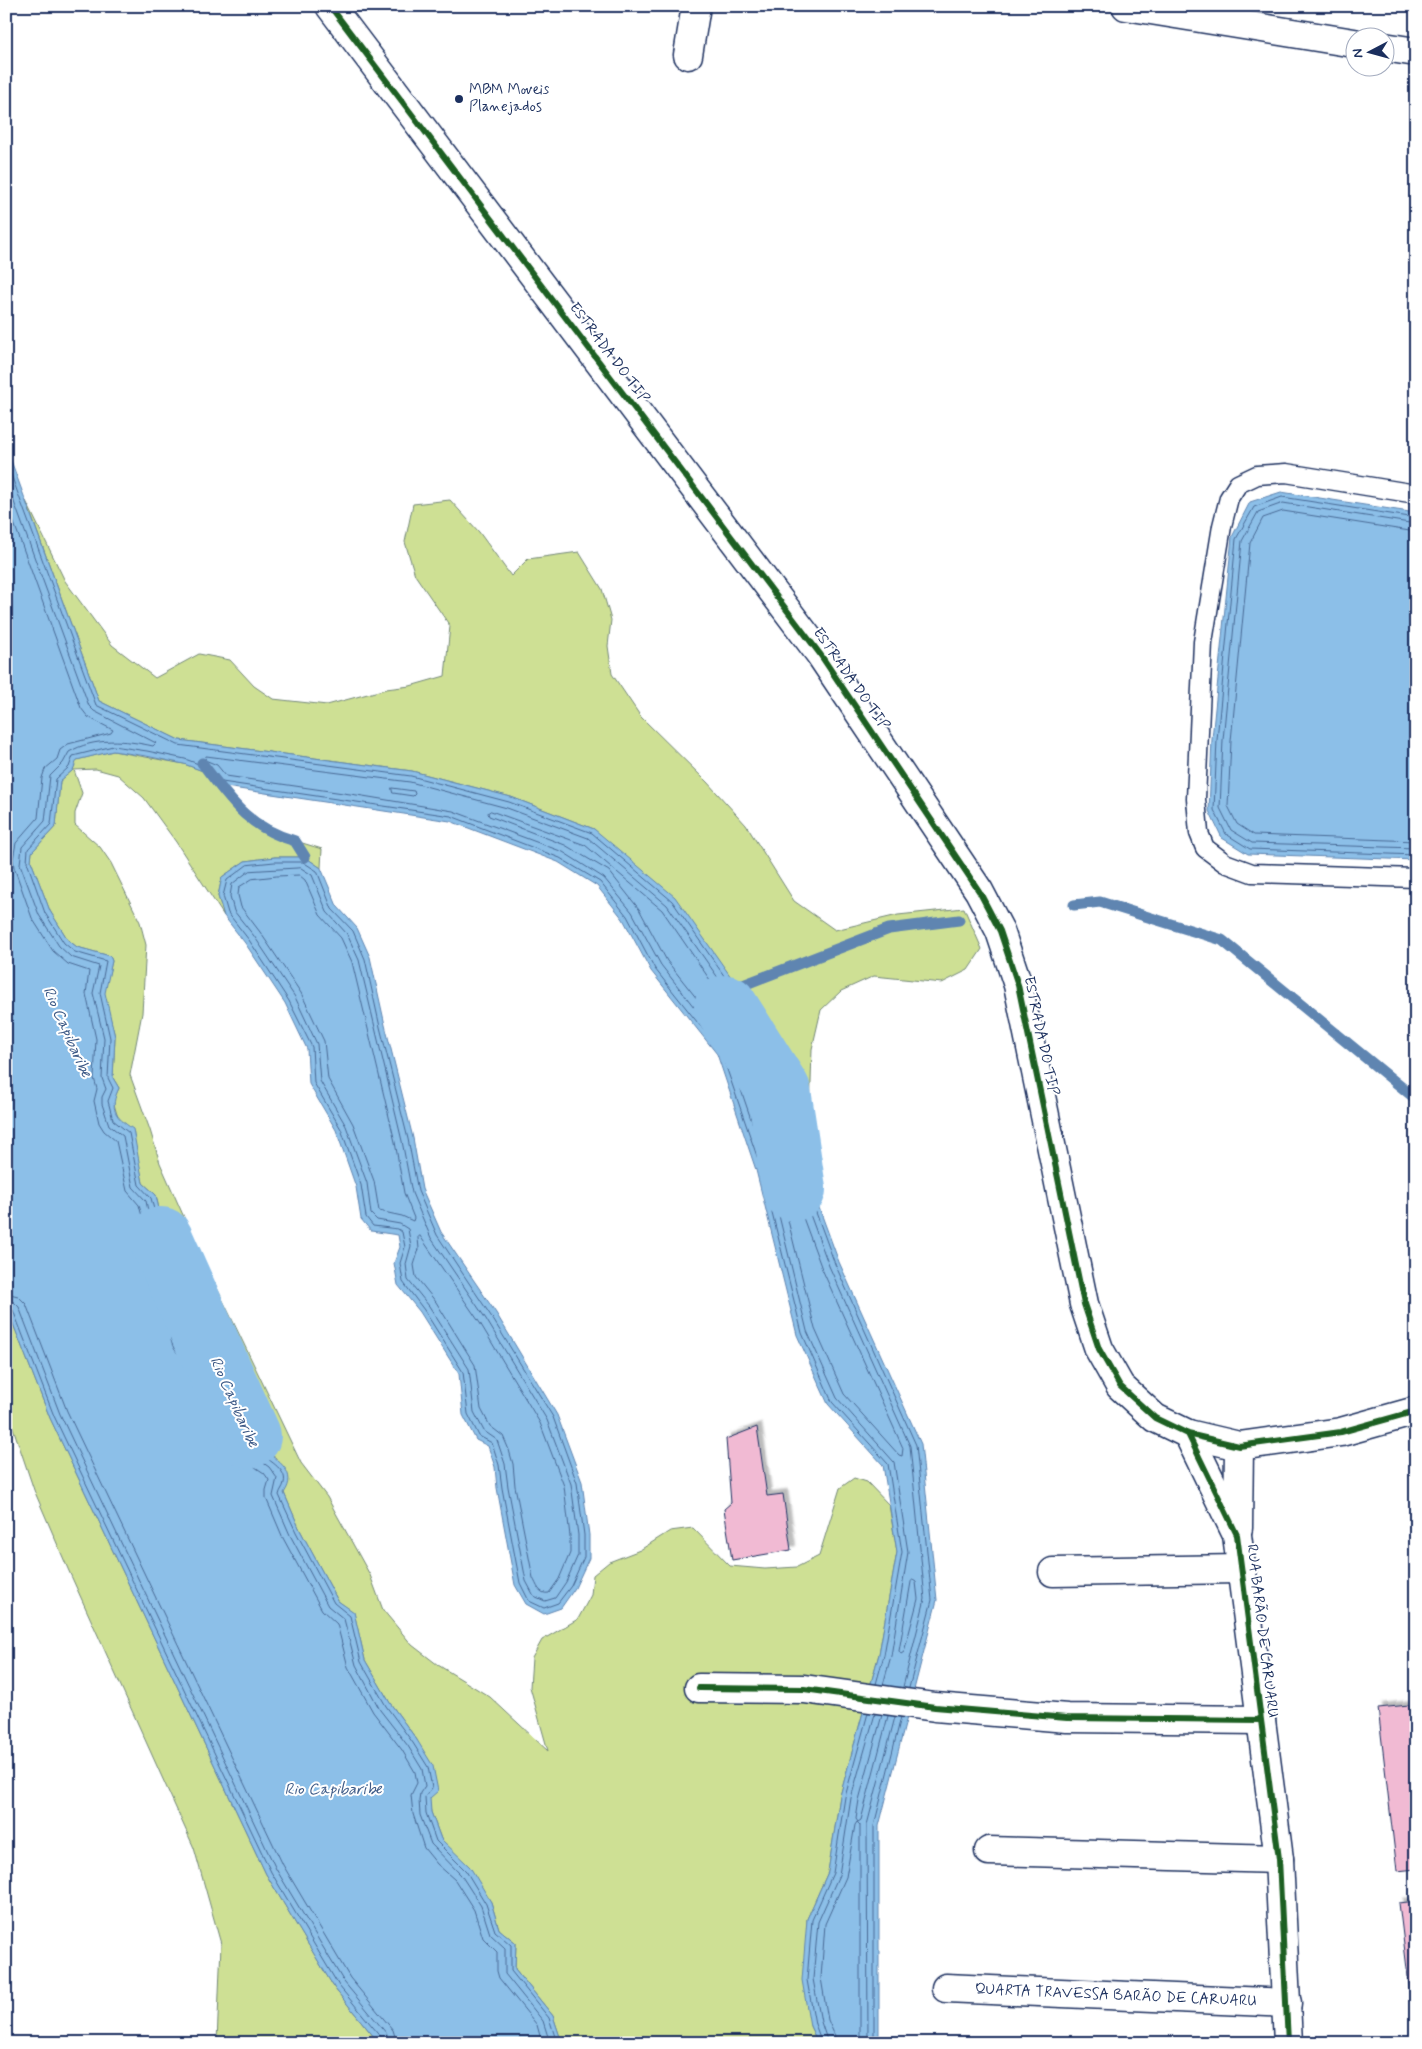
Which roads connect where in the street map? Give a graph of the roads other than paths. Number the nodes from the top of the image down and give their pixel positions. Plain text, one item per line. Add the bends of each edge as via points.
1 (330, 6) edge
2 (696, 6) edge
3 (1126, 6) edge
4 (1344, 41) edge
5 (1394, 49) edge
6 (1416, 52) edge
7 (688, 55) dead end
8 (1416, 494) edge
9 (1416, 878) edge
10 (1416, 1411) edge
11 (1188, 1434) junction
12 (1239, 1446) junction
13 (1237, 1535) junction
14 (1240, 1569) junction
15 (1053, 1572) dead end
16 (699, 1688) dead end
17 (1261, 1720) junction
18 (989, 1851) dead end
19 (1279, 1859) junction
20 (946, 1988) dead end
21 (1287, 2002) junction
22 (1288, 2043) edge

1 - 11 street, ESTRADA DO TIP via 820,654 979,891 1000,931 1018,985 1084,1304 1099,1349 1120,1386 1155,1418
2 - 7 street
3 - 4 street
5 - 6 street
8 - 9 lane via 1286,473 1257,475 1238,484 1229,498 1222,526 1203,642 1196,799 1199,834 1205,848 1225,863 1252,873
10 - 12 street via 1341,1432
11 - 12 street
11 - 13 street, RUA BARÃO DE CARUARU
12 - 13 street
13 - 14 street, RUA BARÃO DE CARUARU
14 - 15 street
14 - 17 street, RUA BARÃO DE CARUARU
16 - 17 street via 804,1689 935,1707 1067,1718
17 - 19 street, RUA BARÃO DE CARUARU
18 - 19 street
19 - 21 street, RUA BARÃO DE CARUARU
20 - 21 street, QUARTA TRAVESSA BARÃO DE CARUARU
21 - 22 street, RUA BARÃO DE CARUARU

